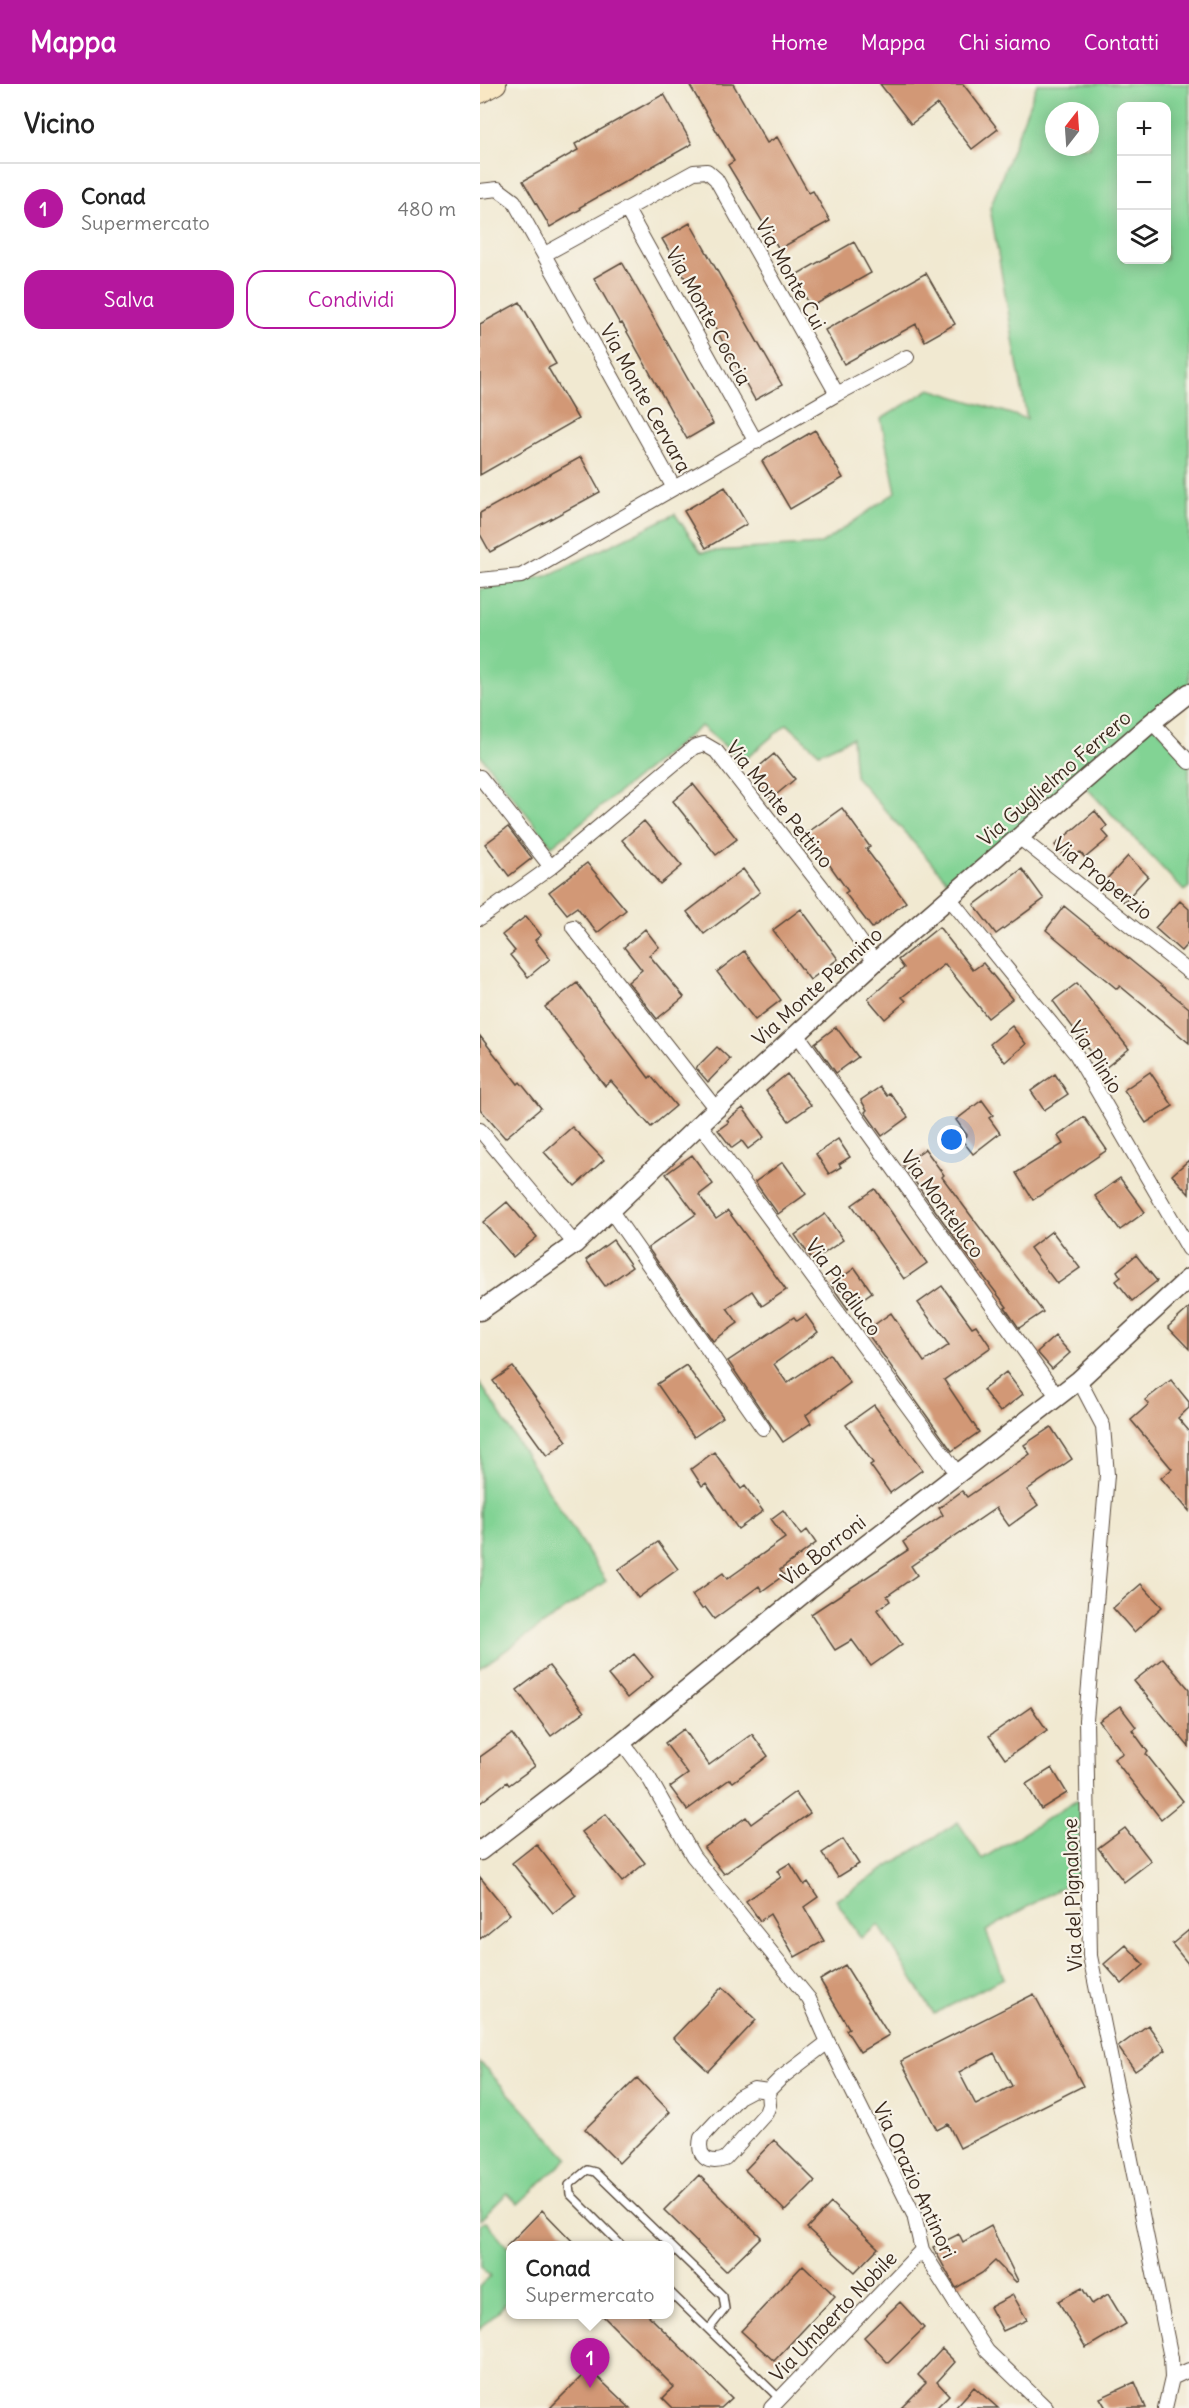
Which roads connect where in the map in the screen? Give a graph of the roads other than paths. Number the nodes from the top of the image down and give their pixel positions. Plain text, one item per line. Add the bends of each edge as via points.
1 (496, 84) edge
2 (480, 93) edge
3 (480, 190) edge
4 (627, 210) junction
5 (544, 254) junction
6 (908, 357) dead end
7 (837, 394) junction
8 (756, 442) junction
9 (674, 488) junction
10 (480, 580) edge
11 (1189, 693) edge
12 (1152, 722) junction
13 (1189, 762) edge
14 (480, 777) edge
15 (1020, 838) junction
16 (551, 867) junction
17 (950, 899) junction
18 (480, 918) edge
19 (573, 927) dead end
20 (875, 962) junction
21 (1189, 972) edge
22 (797, 1034) junction
23 (716, 1109) junction
24 (700, 1124) junction
25 (480, 1130) edge
26 (611, 1211) junction
27 (575, 1244) junction
28 (1189, 1249) edge
29 (1189, 1278) edge
30 (480, 1311) edge
31 (1079, 1380) junction
32 (1057, 1396) junction
33 (763, 1428) dead end
34 (957, 1473) junction
35 (622, 1742) junction
36 (480, 1851) edge
37 (828, 2042) junction
38 (768, 2091) junction
39 (617, 2241) edge
40 (666, 2241) edge
41 (674, 2249) edge
42 (922, 2250) junction
43 (674, 2296) edge
44 (708, 2329) junction
45 (1189, 2370) edge
46 (1172, 2378) junction
47 (776, 2403) edge
48 (1046, 2408) edge
49 (1165, 2408) edge

1 - 2 main road
3 - 5 street, Via Monte Cervara via 498,189 514,201
4 - 5 street, Via Monte Cui
4 - 7 street, Via Monte Cui via 694,172 707,171 716,179
4 - 8 street, Via Monte Coccia
5 - 9 street, Via Monte Cervara
6 - 7 street
7 - 8 street
8 - 9 street
9 - 10 street, Via Monte Cervara via 521,576
11 - 12 street, Via Guglielmo Ferrero
12 - 13 street
12 - 15 street, Via Guglielmo Ferrero
14 - 16 street
15 - 17 street, Via Guglielmo Ferrero
15 - 21 street, Via Properzio
16 - 18 street, Via Monte Pettino
16 - 20 street, Via Monte Pettino via 694,747 704,744 716,751
17 - 20 street, Via Monte Pennino
17 - 28 street, Via Plinio via 1076,1054
19 - 23 street
20 - 22 street, Via Monte Pennino
22 - 23 street, Via Monte Pennino
22 - 32 street, Via Monteluco
23 - 24 street, Via Monte Pennino
24 - 26 street, Via Monte Pennino
24 - 34 street, Via Piediluco
25 - 27 street
26 - 27 street, Via Monte Pennino
26 - 33 street
27 - 30 street, Via Monte Pennino
29 - 31 street, Via Borroni
31 - 32 street, Via Borroni
31 - 46 street, Via del Pignalone via 1103,1426 1107,1475 1086,1720 1090,1956
32 - 34 street, Via Borroni
34 - 35 street, Via Borroni
35 - 36 street, Via Borroni
35 - 37 street, Via Orazio Antinori via 649,1778 693,1856 810,1999
37 - 38 street
37 - 42 street, Via Orazio Antinori via 914,2215
38 - 38 street via 754,2089 739,2097 701,2138 701,2155 716,2162 725,2159 766,2113
39 - 40 lane via 570,2194 569,2185 587,2170 595,2172
41 - 44 lane via 723,2296 725,2309
42 - 47 street, Via Umberto Nobile
42 - 48 street, Via Orazio Antinori via 987,2351
43 - 44 lane
44 - 47 lane
45 - 46 street
46 - 49 street, Via del Pignalone

